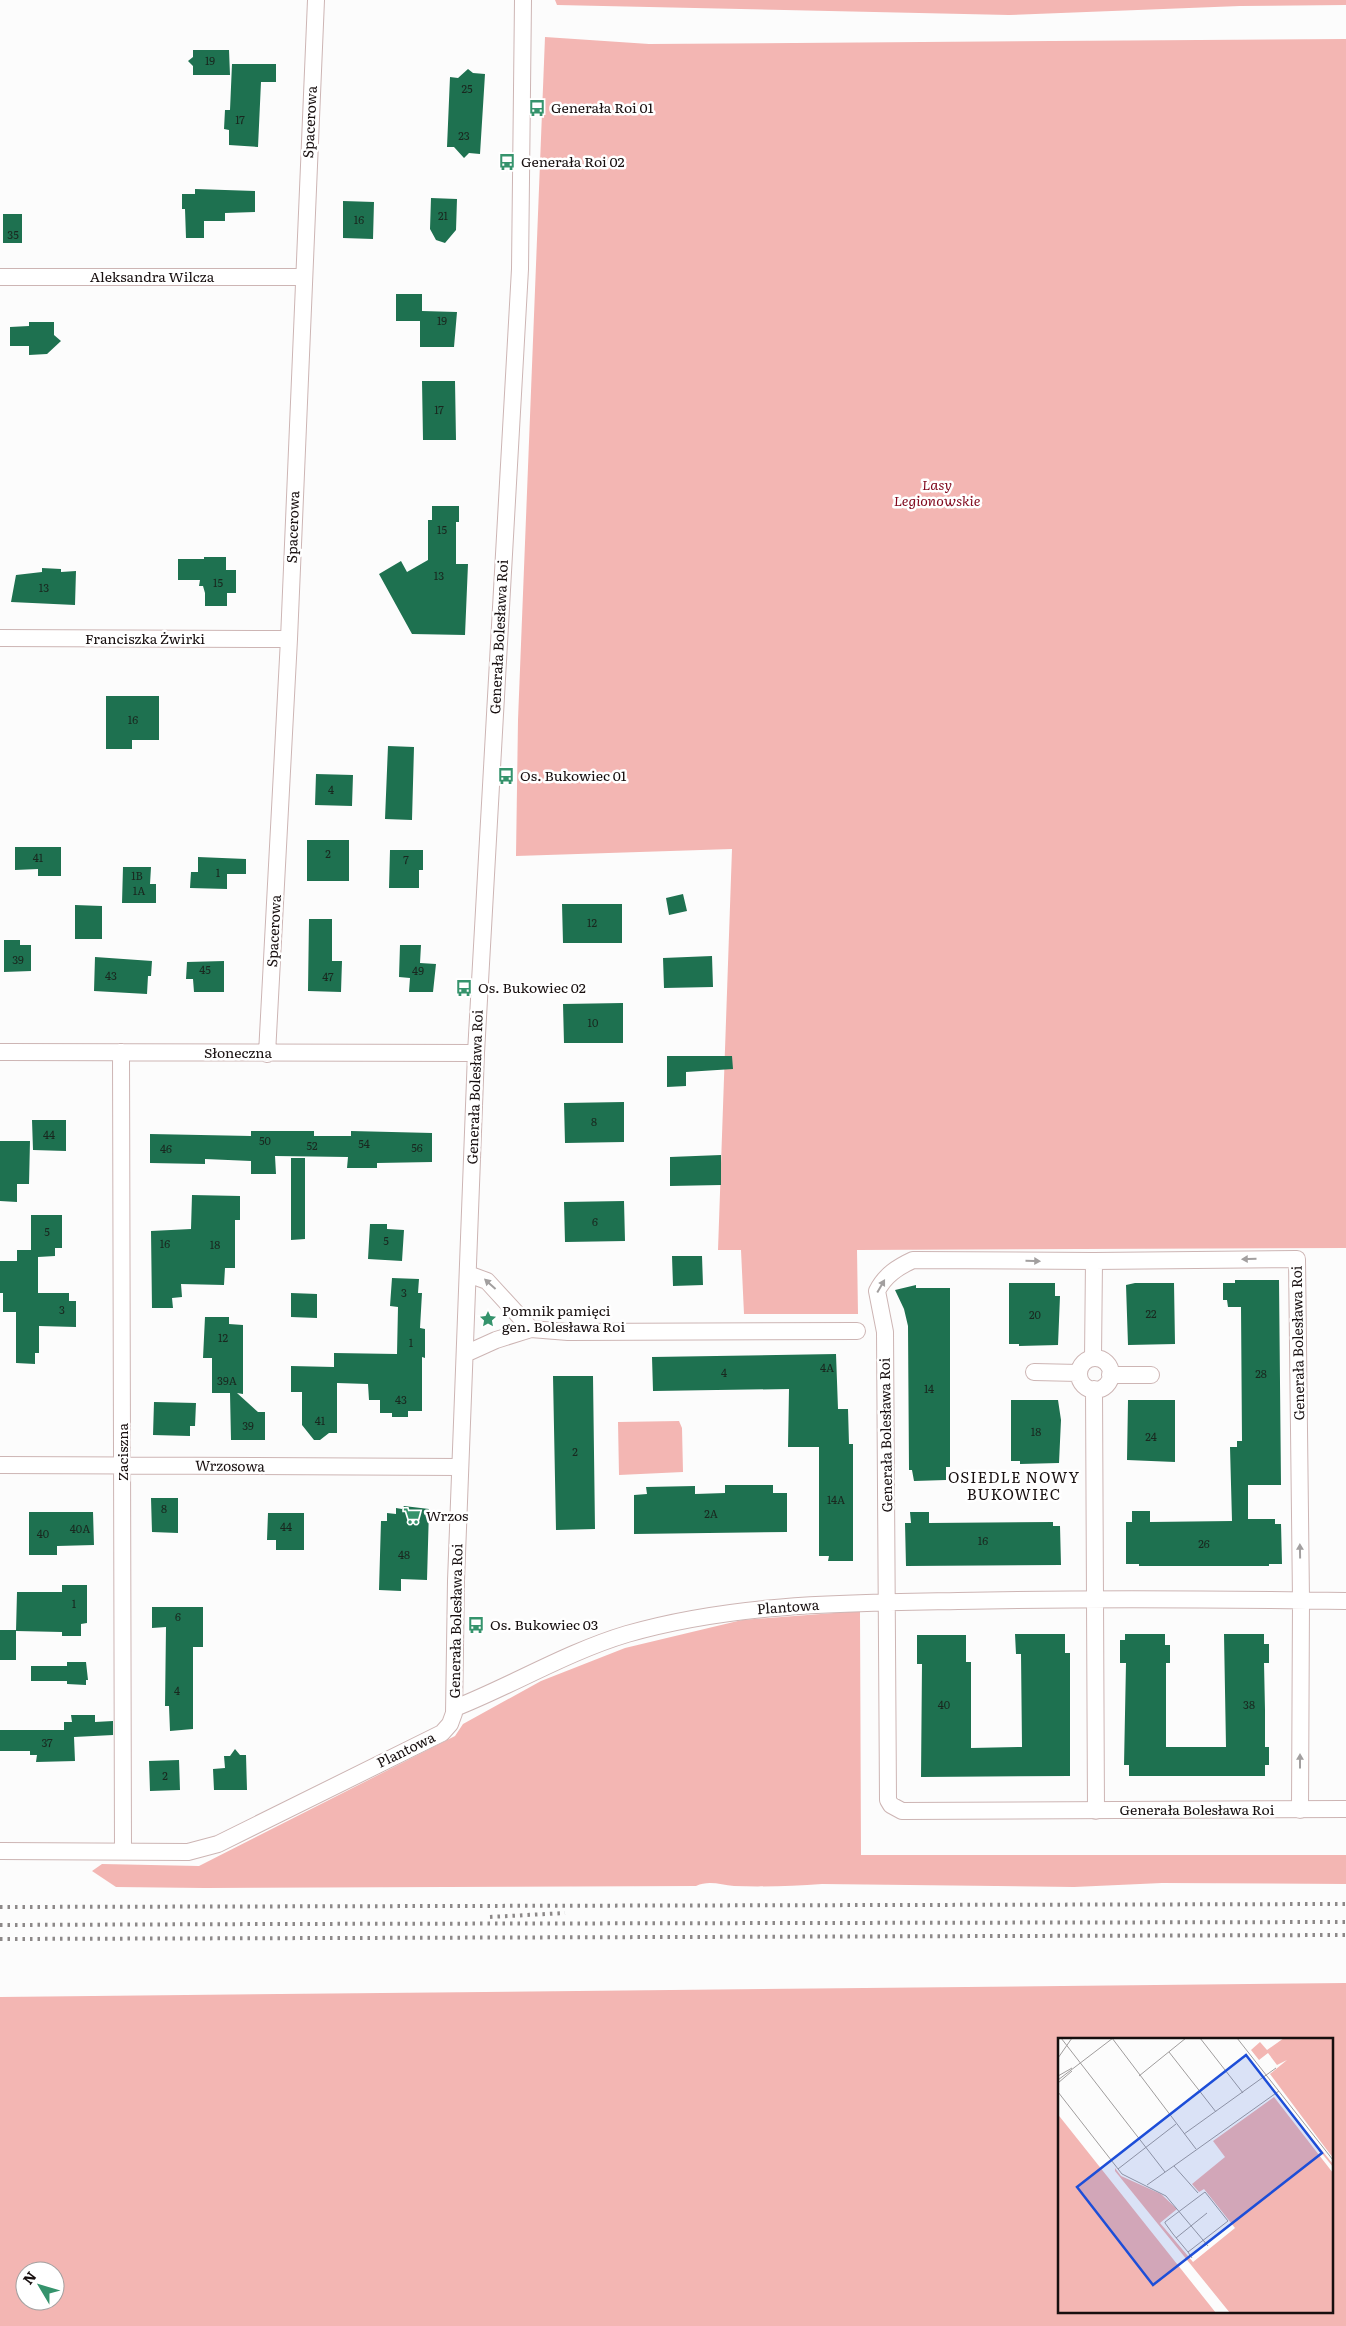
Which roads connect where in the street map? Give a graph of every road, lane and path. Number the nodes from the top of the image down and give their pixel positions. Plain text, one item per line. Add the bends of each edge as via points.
1 (316, 0) edge
2 (523, 0) edge
3 (0, 277) edge
4 (303, 277) junction
5 (0, 638) edge
6 (289, 639) junction
7 (0, 1052) edge
8 (121, 1052) junction
9 (476, 1052) junction
10 (267, 1054) junction
11 (1094, 1262) junction
12 (468, 1274) junction
13 (531, 1329) junction
14 (857, 1331) dead end
15 (465, 1354) junction
16 (1092, 1358) junction
17 (1034, 1372) dead end
18 (1079, 1373) junction
19 (1110, 1375) junction
20 (1151, 1375) dead end
21 (1094, 1389) junction
22 (0, 1465) edge
23 (123, 1465) junction
24 (460, 1467) junction
25 (1094, 1598) junction
26 (1301, 1600) junction
27 (1346, 1601) edge
28 (888, 1602) junction
29 (455, 1708) junction
30 (1300, 1810) junction
31 (1346, 1810) edge
32 (1096, 1811) junction
33 (0, 1851) edge
34 (123, 1852) junction

1 - 4 street, Spacerowa
2 - 9 street, Generała Bolesława Roi via 520,269
3 - 4 street, Aleksandra Wilcza
4 - 6 street, Spacerowa
5 - 6 street, Franciszka Żwirki
6 - 10 street, Spacerowa
7 - 8 street, Słoneczna
8 - 10 street, Słoneczna
8 - 23 street, Zaciszna
9 - 10 street, Słoneczna
9 - 12 street, Generała Bolesława Roi
11 - 16 street
26 -> 11 street, Generała Bolesława Roi via 1297,1258
28 -> 11 street, Generała Bolesława Roi via 885,1332 877,1290 888,1276 913,1260
13 -> 12 street via 487,1281
12 - 15 street, Generała Bolesława Roi
13 - 14 street via 568,1332
13 - 15 street
15 - 24 street, Generała Bolesława Roi
16 - 18 street via 1085,1361
16 - 19 street via 1103,1360
17 - 18 street
18 - 21 street via 1083,1384
19 - 20 street
19 - 21 street via 1105,1385
21 - 25 street
22 - 23 street, Wrzosowa
23 - 24 street, Wrzosowa
23 - 34 street, Zaciszna
24 - 29 street, Generała Bolesława Roi
25 - 26 street
25 - 28 street
25 - 32 street
26 - 27 street
30 -> 26 street, Generała Bolesława Roi
28 - 29 street, Plantowa via 763,1607 678,1622 626,1635 577,1653
28 - 32 street, Generała Bolesława Roi via 888,1800 891,1805 902,1811
29 - 34 street, Plantowa via 450,1724 442,1733 218,1844 188,1852
30 - 31 street
30 - 32 street, Generała Bolesława Roi
33 - 34 street, Plantowa

